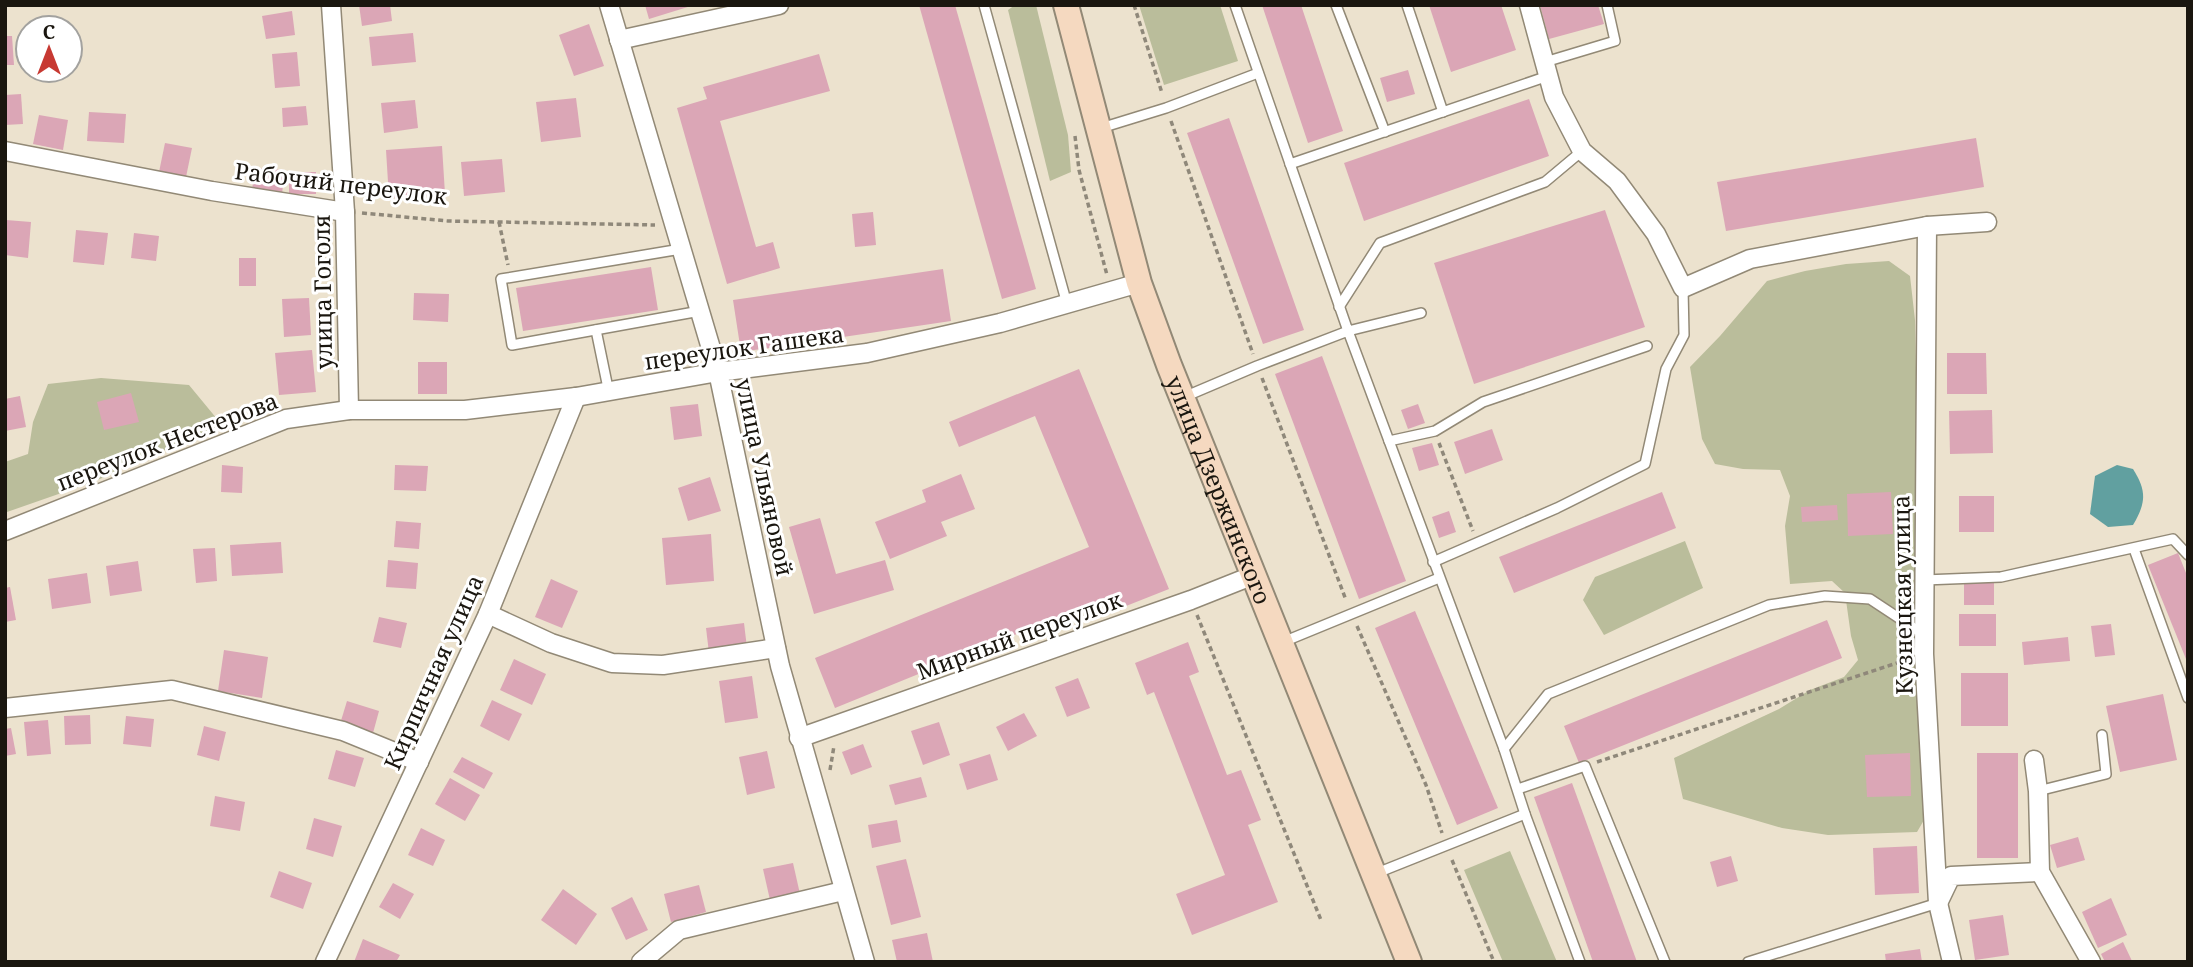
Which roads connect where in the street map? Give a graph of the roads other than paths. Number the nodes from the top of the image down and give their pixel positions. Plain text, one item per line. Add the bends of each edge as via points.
1 (331, 5) edge
2 (609, 5) edge
3 (779, 5) edge
4 (984, 5) edge
5 (1066, 5) edge
6 (1235, 5) edge
7 (1336, 5) edge
8 (1407, 5) edge
9 (1529, 5) edge
10 (1607, 5) edge
11 (619, 40) junction
12 (1546, 69) junction
13 (1258, 73) junction
14 (1443, 112) junction
15 (1087, 129) junction
16 (1385, 132) junction
17 (5, 151) edge
18 (1582, 151) junction
19 (1290, 164) junction
20 (345, 212) junction
21 (1987, 222) dead end
22 (1927, 226) junction
23 (681, 248) junction
24 (1139, 283) junction
25 (1683, 288) junction
26 (1067, 304) junction
27 (1339, 307) junction
28 (700, 311) junction
29 (1421, 313) dead end
30 (596, 330) junction
31 (1348, 331) junction
32 (1647, 346) dead end
33 (718, 372) junction
34 (609, 393) junction
35 (576, 397) junction
36 (1183, 398) junction
37 (349, 410) junction
38 (1389, 441) junction
39 (5, 531) edge
40 (2134, 549) junction
41 (2188, 555) edge
42 (1433, 562) junction
43 (1254, 575) junction
44 (1439, 578) junction
45 (1924, 580) junction
46 (488, 614) junction
47 (1924, 635) junction
48 (1281, 643) junction
49 (776, 649) junction
50 (2188, 698) edge
51 (5, 708) edge
52 (2102, 735) dead end
53 (799, 738) junction
54 (1504, 749) junction
55 (2034, 760) dead end
56 (419, 762) junction
57 (1518, 789) junction
58 (2038, 791) junction
59 (1525, 814) junction
60 (2040, 872) junction
61 (1372, 875) junction
62 (843, 891) junction
63 (1938, 903) junction
64 (325, 962) edge
65 (641, 962) edge
66 (865, 962) edge
67 (1409, 962) edge
68 (1580, 962) edge
69 (1665, 962) edge
70 (1748, 962) edge
71 (1952, 962) edge
72 (2091, 962) edge

1 - 20 street, улица Гоголя
2 - 11 street, улица Ульяновой
3 - 11 street
4 - 26 lane
5 - 15 main road, улица Дзержинского
6 - 13 lane
7 - 16 lane
8 - 14 lane
9 - 12 street
10 - 12 lane via 1615,41
11 - 23 street, улица Ульяновой
12 - 14 lane
12 - 18 street via 1554,97
13 - 15 lane via 1166,108
13 - 19 lane
14 - 16 lane
15 - 24 main road, улица Дзержинского
16 - 19 lane
17 - 20 street, Рабочий переулок
18 - 25 street via 1617,181 1656,234
18 - 27 lane via 1545,182 1380,243
19 - 27 lane
20 - 37 street, улица Гоголя
21 - 22 street
22 - 25 street via 1750,259
22 - 45 street, Кузнецкая улица
23 - 28 street, улица Ульяновой
23 - 30 lane via 501,279 512,345
24 - 26 street, переулок Гашека
24 - 36 main road, улица Дзержинского
25 - 42 lane via 1684,335 1666,369 1645,464
26 - 33 street, переулок Гашека via 867,353
27 - 31 lane
28 - 30 lane
28 - 33 street, улица Ульяновой
29 - 31 lane
30 - 34 lane
31 - 36 lane
31 - 38 lane
32 - 38 lane via 1483,402 1435,431
33 - 34 street, переулок Гашека
33 - 49 street, улица Ульяновой
34 - 35 street, переулок Гашека
35 - 37 street, переулок Гашека via 466,410
35 - 46 street, Кирпичная улица
36 - 43 main road, улица Дзержинского
37 - 39 street, переулок Нестерова via 286,419
38 - 42 lane
40 - 41 lane via 2173,539
40 - 45 lane via 2001,577
40 - 50 lane
42 - 44 lane
43 - 48 main road, улица Дзержинского
43 - 53 street, Мирный переулок
44 - 48 lane
44 - 54 lane
45 - 47 street, Кузнецкая улица
46 - 49 street via 551,643 612,663 663,665
46 - 56 street, Кирпичная улица
47 - 54 lane via 1870,599 1825,596 1769,605 1548,694
47 - 63 street, Кузнецкая улица
48 - 61 main road, улица Дзержинского
49 - 53 street, улица Ульяновой
51 - 56 street via 172,690 343,731
52 - 58 lane via 2106,774
53 - 62 street, улица Ульяновой
54 - 57 lane
55 - 58 street
56 - 64 street, Кирпичная улица
57 - 59 lane
57 - 69 lane via 1585,766
58 - 60 street
59 - 61 lane
59 - 68 lane
60 - 63 street via 1951,876
60 - 72 street
61 - 67 main road, улица Дзержинского
62 - 65 street via 679,930
62 - 66 street, улица Ульяновой
63 - 70 lane
63 - 71 street, Кузнецкая улица

